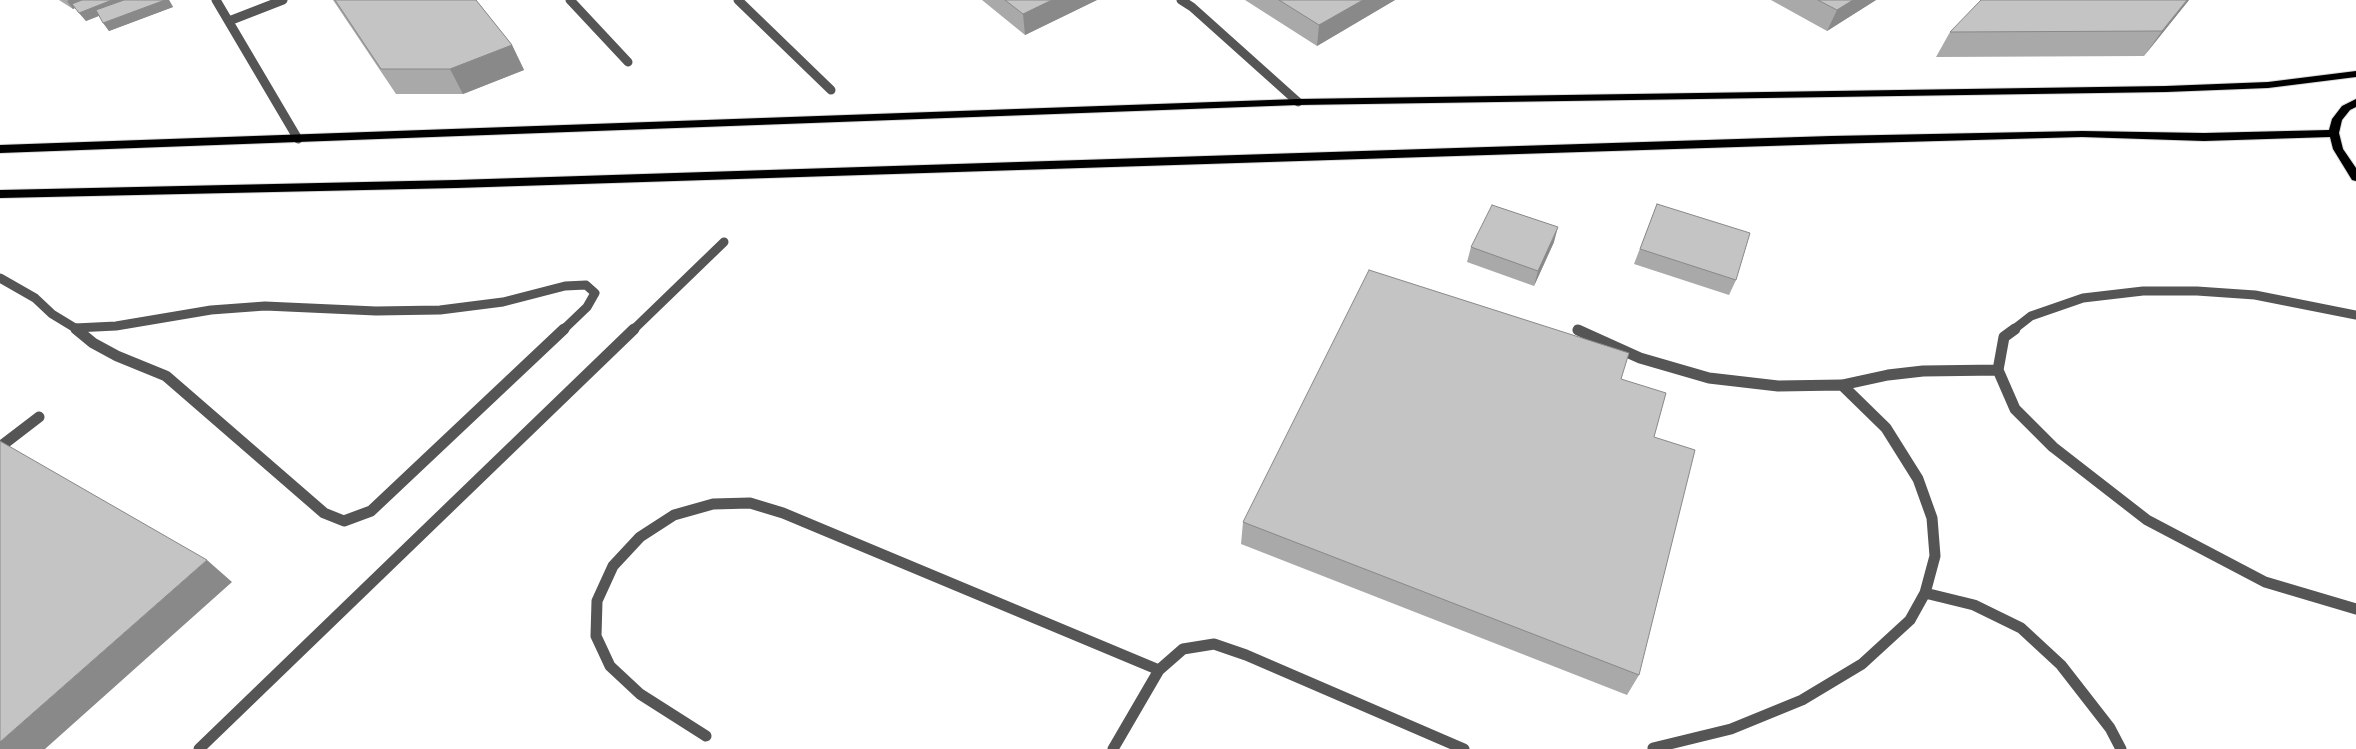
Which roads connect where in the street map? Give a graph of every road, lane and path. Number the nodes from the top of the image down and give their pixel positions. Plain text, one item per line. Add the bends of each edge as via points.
1 (216, 0) edge
2 (283, 0) edge
3 (570, 0) edge
4 (738, 0) edge
5 (1181, 0) edge
6 (229, 21) junction
7 (628, 62) dead end
8 (2356, 74) edge
9 (831, 90) dead end
10 (1298, 102) junction
11 (2356, 102) edge
12 (2334, 133) junction
13 (298, 139) junction
14 (0, 149) edge
15 (2356, 177) edge
16 (0, 194) edge
17 (724, 242) dead end
18 (0, 278) edge
19 (2356, 315) edge
20 (75, 328) junction
21 (1578, 330) dead end
22 (1998, 370) junction
23 (1842, 385) junction
24 (39, 417) dead end
25 (0, 447) edge
26 (1925, 593) junction
27 (2356, 609) edge
28 (1160, 670) junction
29 (706, 736) dead end
30 (1653, 748) edge
31 (198, 749) edge
32 (1113, 749) edge
33 (1464, 749) edge
34 (2122, 749) edge

1 - 6 street
2 - 6 street
3 - 7 street
4 - 9 street
5 - 10 street
6 - 13 street
8 - 10 main road via 2268,85 2166,89
10 - 13 main road
11 - 12 main road via 2346,108 2337,120
12 - 15 main road via 2338,150
12 - 16 main road via 2204,137 2082,134 1831,140 466,184
13 - 14 main road
17 - 31 street
18 - 20 street via 35,298 52,314
19 - 22 street via 2255,295 2197,291 2143,291 2083,298 2031,316 2004,337
20 - 20 street via 116,326 211,310 264,306 440,310 503,302 565,286 586,285 595,293 587,307 391,493 371,511 344,521 324,513 166,376 117,356
21 - 23 street via 1640,358 1709,378 1778,386
22 - 23 street via 1923,371
22 - 27 street via 2015,409 2046,440 2147,520 2265,582
23 - 26 street via 1886,428 1918,478 1932,518 1935,556
24 - 25 street
26 - 30 street via 1910,620 1862,664 1802,700 1731,729
26 - 34 street via 1974,605 2021,628 2061,665 2110,728
28 - 29 street via 783,513 750,503 712,504 674,515 640,537 613,566 597,601 596,636 610,666 640,694
28 - 32 street
28 - 33 street via 1182,649 1214,644

